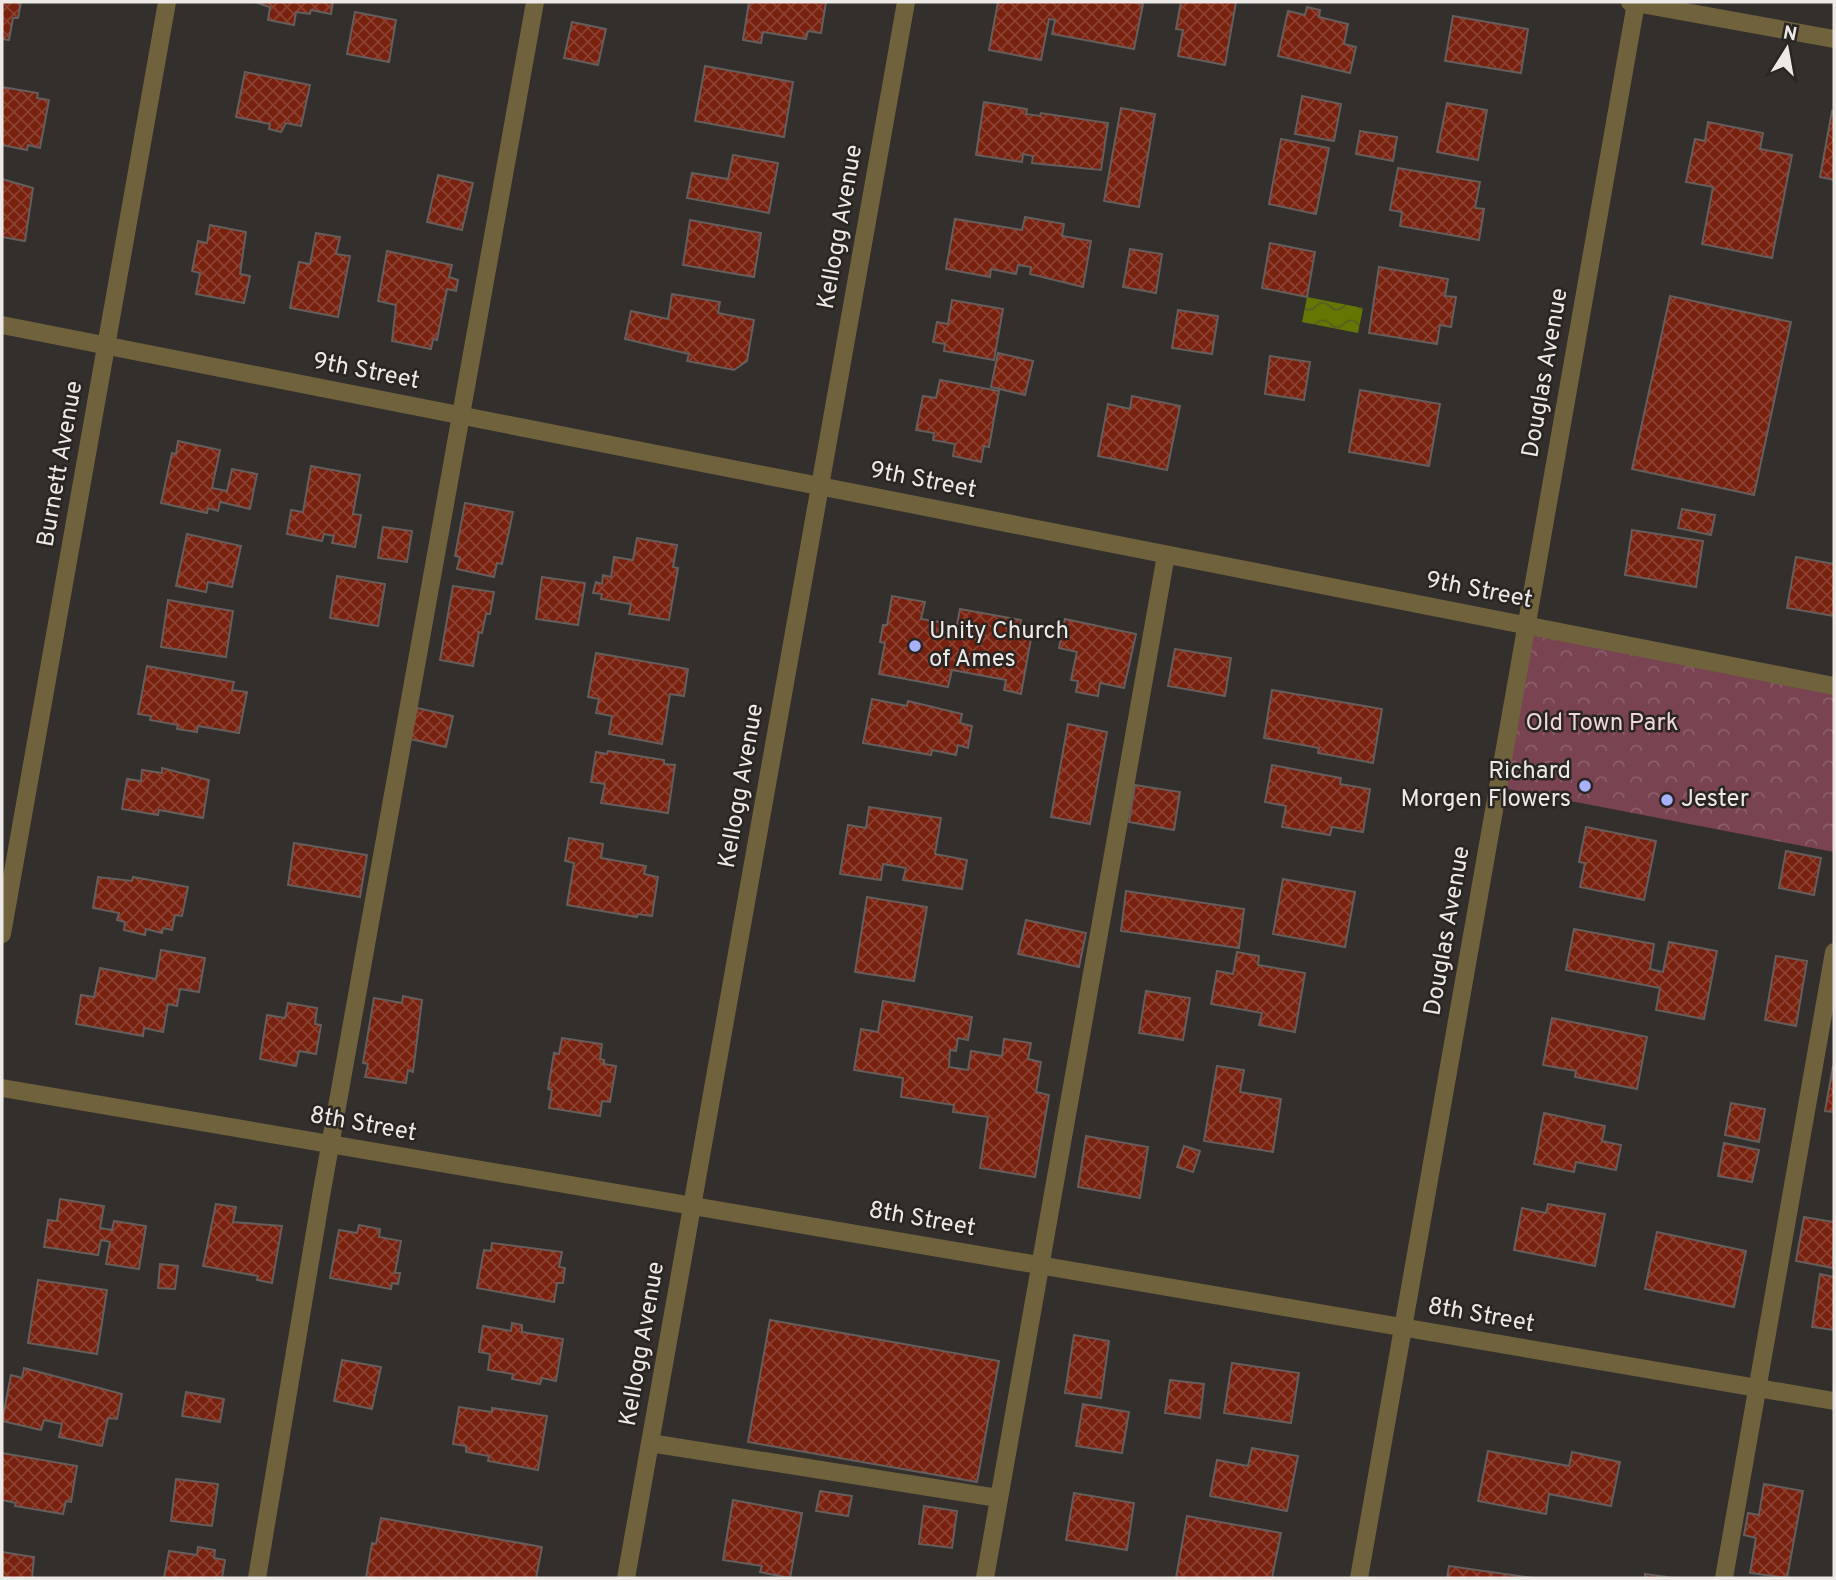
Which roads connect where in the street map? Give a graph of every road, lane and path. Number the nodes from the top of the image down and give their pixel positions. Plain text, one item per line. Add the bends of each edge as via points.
1 (167, 2) edge
2 (535, 2) edge
3 (906, 2) edge
4 (1633, 2) edge
5 (1834, 39) edge
6 (2, 324) edge
7 (107, 345) junction
8 (463, 415) junction
9 (820, 486) junction
10 (1166, 555) junction
11 (1527, 625) junction
12 (1834, 686) edge
13 (2, 934) edge
14 (1834, 952) edge
15 (2, 1088) edge
16 (330, 1144) junction
17 (692, 1206) junction
18 (1040, 1265) junction
19 (1404, 1328) junction
20 (1758, 1388) junction
21 (1834, 1401) edge
22 (650, 1443) junction
23 (998, 1497) junction
24 (257, 1578) edge
25 (626, 1578) edge
26 (985, 1578) edge
27 (1359, 1578) edge
28 (1724, 1578) edge

1 - 7 street, Burnett Avenue
2 - 8 street
3 - 9 street, Kellogg Avenue
4 - 5 street
4 - 11 street, Douglas Avenue
6 - 7 street, 9th Street
7 - 8 street, 9th Street
7 - 13 street, Burnett Avenue
8 - 9 street, 9th Street
8 - 16 street
9 - 10 street, 9th Street
9 - 17 street, Kellogg Avenue
10 - 11 street, 9th Street
10 - 18 street
11 - 12 street, 9th Street
11 - 19 street, Douglas Avenue
14 - 20 street
15 - 16 street, 8th Street
16 - 17 street, 8th Street
16 - 24 street
17 - 18 street, 8th Street
17 - 22 street, Kellogg Avenue
18 - 19 street, 8th Street
18 - 23 street
19 - 20 street, 8th Street
19 - 27 street, Douglas Avenue
20 - 21 street, 8th Street
20 - 28 street
22 - 23 street
22 - 25 street, Kellogg Avenue
23 - 26 street

